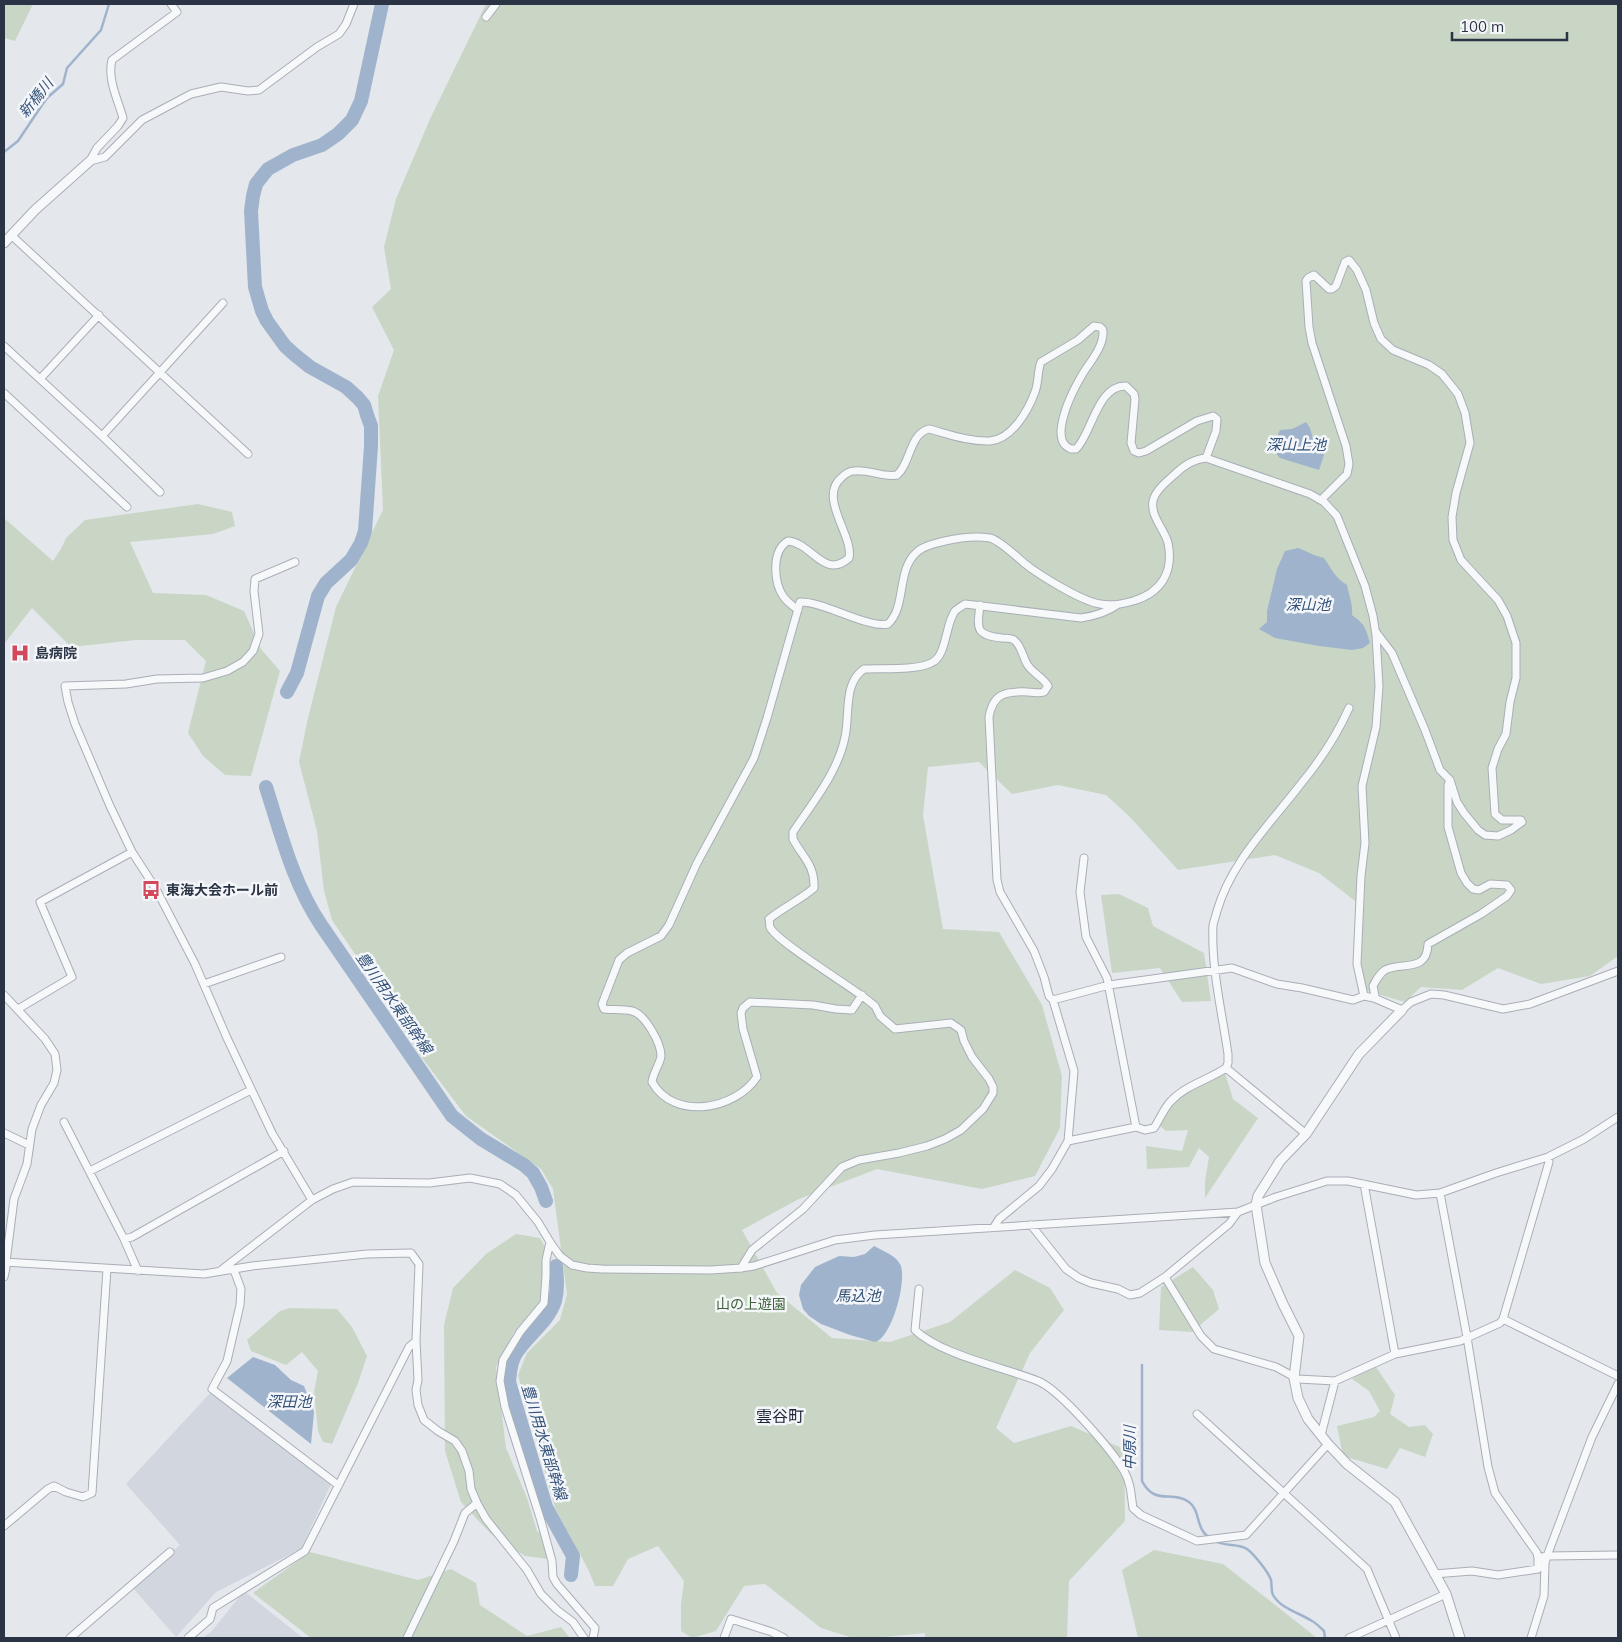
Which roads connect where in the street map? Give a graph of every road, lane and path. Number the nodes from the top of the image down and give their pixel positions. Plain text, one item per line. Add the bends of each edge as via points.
1 (171, 4) edge
2 (354, 4) edge
3 (496, 4) edge
4 (486, 17) dead end
5 (90, 161) junction
6 (11, 235) junction
7 (4, 243) edge
8 (223, 303) dead end
9 (99, 315) junction
10 (4, 346) edge
11 (159, 373) junction
12 (40, 379) junction
13 (4, 393) edge
14 (102, 436) junction
15 (248, 454) dead end
16 (1206, 458) junction
17 (160, 492) dead end
18 (1321, 500) junction
19 (127, 507) dead end
20 (295, 562) dead end
21 (1117, 604) junction
22 (980, 605) junction
23 (798, 610) junction
24 (1376, 632) junction
25 (1349, 708) dead end
26 (1450, 780) junction
27 (132, 852) junction
28 (1084, 858) dead end
29 (281, 957) dead end
30 (1215, 970) junction
31 (1618, 971) edge
32 (204, 984) junction
33 (1109, 985) junction
34 (4, 995) edge
35 (862, 995) junction
36 (1364, 996) junction
37 (1374, 998) junction
38 (1053, 1000) junction
39 (18, 1009) junction
40 (1402, 1010) junction
41 (1226, 1068) junction
42 (251, 1090) junction
43 (1618, 1117) edge
44 (64, 1122) dead end
45 (1136, 1127) junction
46 (4, 1133) edge
47 (1306, 1134) junction
48 (1068, 1141) junction
49 (29, 1145) junction
50 (284, 1151) junction
51 (1548, 1156) junction
52 (90, 1171) junction
53 (1364, 1184) junction
54 (1440, 1193) junction
55 (312, 1200) junction
56 (1256, 1205) junction
57 (1238, 1212) junction
58 (1031, 1225) junction
59 (994, 1227) junction
60 (124, 1239) junction
61 (550, 1242) junction
62 (5, 1262) edge
63 (741, 1268) junction
64 (107, 1269) junction
65 (234, 1270) junction
66 (138, 1271) junction
67 (220, 1271) junction
68 (1165, 1277) junction
69 (4, 1278) edge
70 (919, 1289) dead end
71 (1503, 1319) junction
72 (1467, 1337) junction
73 (416, 1341) junction
74 (1394, 1354) junction
75 (1618, 1376) edge
76 (1294, 1378) junction
77 (1335, 1381) junction
78 (1618, 1384) edge
79 (1197, 1414) dead end
80 (1321, 1435) junction
81 (1328, 1444) junction
82 (338, 1485) junction
83 (1283, 1492) junction
84 (477, 1503) junction
85 (4, 1526) edge
86 (170, 1552) dead end
87 (1618, 1555) edge
88 (1547, 1556) junction
89 (1538, 1558) junction
90 (1434, 1574) junction
91 (1446, 1594) junction
92 (1389, 1620) junction
93 (70, 1638) edge
94 (188, 1638) edge
95 (407, 1638) edge
96 (584, 1638) edge
97 (593, 1638) edge
98 (724, 1638) edge
99 (784, 1638) edge
100 (1349, 1638) edge
101 (1396, 1638) edge
102 (1460, 1638) edge
103 (1530, 1638) edge

1 - 5 street via 177,12 112,60 112,82 123,118
2 - 5 street via 339,34 259,90 248,92 221,87 191,94 142,120 104,157
3 - 4 street
5 - 6 street
6 - 7 street
6 - 9 street
8 - 11 street
9 - 11 street
9 - 12 street
10 - 12 street
11 - 14 street
11 - 15 street
12 - 14 street
13 - 19 street
14 - 17 street
16 - 18 street
16 - 21 street via 1185,465 1166,482 1152,504 1168,543 1169,563 1164,581 1152,594
16 - 23 street via 1216,430 1217,419 1213,416 1197,421 1146,450 1134,451 1131,443 1135,399 1126,386 1116,387 1108,394 1093,416 1082,444 1071,449 1062,442 1066,406 1103,335 1100,326 1094,326 1078,340 1041,362 1031,402 1017,425 1003,437 991,441 975,440 925,430 918,436 897,475 854,470 838,480 833,494 848,558 827,565 794,542 788,541 781,547 776,566 778,585 782,595
18 - 24 street via 1337,516 1350,547 1365,586
18 - 26 street via 1347,474 1349,464 1312,343 1306,281 1314,275 1332,289 1349,260 1366,290 1374,324 1381,338 1393,350 1442,374 1458,394 1470,443 1456,493 1453,540 1461,560 1498,600 1515,637 1516,678 1506,734 1492,768 1495,814 1502,820 1519,819 1522,822 1498,836 1485,835 1464,814
20 - 27 street via 255,579 260,634 253,652 227,671 203,678 65,686 85,749
21 - 22 street via 1095,616 1081,618
21 - 23 street via 1099,604 1083,598 1030,568 992,538 978,538 940,542 915,552 907,565 895,616 888,624 802,602
22 - 35 street via 965,604 955,611 940,656 932,663 918,667 864,669 857,674 849,696 843,749 835,768 794,832 793,839 811,867 814,888 770,919 770,927 796,950
22 - 38 street via 979,630 984,635 1014,640 1028,665 1048,686 1037,694 1014,692 996,699 989,717 997,880 1000,892 1034,952
23 - 35 street via 754,758 696,863 669,925 661,936 619,960 602,1004 604,1009 632,1011 651,1028 661,1058 652,1082 663,1096 679,1104 708,1106 735,1097 757,1077 742,1029 741,1013 747,1004 762,1002 852,1010
24 - 26 street via 1392,653 1440,770
24 - 36 street via 1379,686 1376,727 1362,786 1365,843 1357,964
25 - 30 street via 1316,764 1259,835 1221,897 1213,924
26 - 37 street via 1448,827 1466,883 1479,890 1490,884 1507,885 1511,890 1481,914 1428,944 1426,956 1421,961 1386,970 1378,976 1373,986
27 - 32 street via 156,889
27 - 39 street via 40,902 72,976
28 - 33 street via 1080,892 1086,937
29 - 32 street
30 - 33 street
30 - 36 street via 1232,968 1277,984 1353,1000
30 - 41 street via 1228,1054
31 - 40 street via 1530,1004 1502,1009 1431,994 1411,1002
32 - 42 street
33 - 38 street
33 - 45 street
34 - 39 street
35 - 63 street via 895,1029 951,1022 961,1030 972,1057 993,1087 993,1094 976,1116 945,1140 859,1160 842,1168 803,1209 752,1250
36 - 37 street
37 - 40 street
38 - 48 street via 1074,1071
39 - 49 street via 55,1054 58,1070 35,1121
40 - 47 street via 1359,1054
41 - 45 street via 1173,1098 1154,1128
41 - 47 street
42 - 50 street
42 - 52 street
43 - 51 street via 1584,1139
44 - 52 street
45 - 48 street
46 - 49 street
47 - 56 street via 1280,1161 1258,1196
48 - 59 street via 1039,1186 999,1219
49 - 62 street via 27,1164 14,1199
50 - 55 street
50 - 60 street
51 - 54 street
51 - 71 street via 1550,1162
52 - 60 street
53 - 54 street via 1416,1195
53 - 56 street via 1327,1181
53 - 74 street
54 - 72 street
55 - 61 street via 333,1188 353,1182 429,1183 470,1178 500,1184 516,1194
55 - 67 street
56 - 57 street
56 - 76 street via 1265,1263 1299,1336
57 - 58 street
57 - 68 street via 1229,1224
58 - 59 street
58 - 68 street via 1066,1269 1091,1283 1130,1295 1140,1293
59 - 63 street via 835,1240
60 - 66 street
61 - 63 street via 572,1265 587,1268
61 - 97 street via 544,1303 520,1332 503,1360 500,1381 552,1561 553,1577 595,1628
62 - 64 street
62 - 69 street
64 - 66 street
64 - 85 street via 92,1493 83,1497 54,1486
65 - 67 street
65 - 73 street via 367,1254 411,1253 419,1264
65 - 82 street via 241,1289 240,1305 227,1361 212,1389
66 - 67 street via 204,1274
68 - 76 street via 1201,1336 1214,1349 1276,1367
70 - 83 street via 915,1330 924,1338 953,1351 1039,1381 1049,1388 1102,1441 1124,1472 1133,1508 1141,1515 1197,1541 1246,1535
71 - 72 street
71 - 75 street
72 - 74 street
72 - 89 street via 1495,1493
73 - 82 street via 409,1347
73 - 84 street via 418,1405 424,1420 455,1441 462,1451
74 - 77 street
76 - 77 street
76 - 80 street via 1298,1398 1308,1419
77 - 80 street
78 - 88 street via 1592,1437
79 - 83 street
80 - 81 street
81 - 83 street
81 - 90 street via 1394,1502
82 - 94 street via 305,1551 213,1608 210,1619
83 - 92 street via 1367,1569
84 - 95 street via 466,1513
84 - 96 street via 541,1594 573,1622
86 - 93 street
87 - 88 street
88 - 89 street
88 - 103 street via 1544,1596
89 - 90 street via 1538,1569 1498,1575 1472,1571
90 - 91 street
91 - 92 street
91 - 102 street
92 - 100 street
92 - 101 street
98 - 99 street via 731,1619

